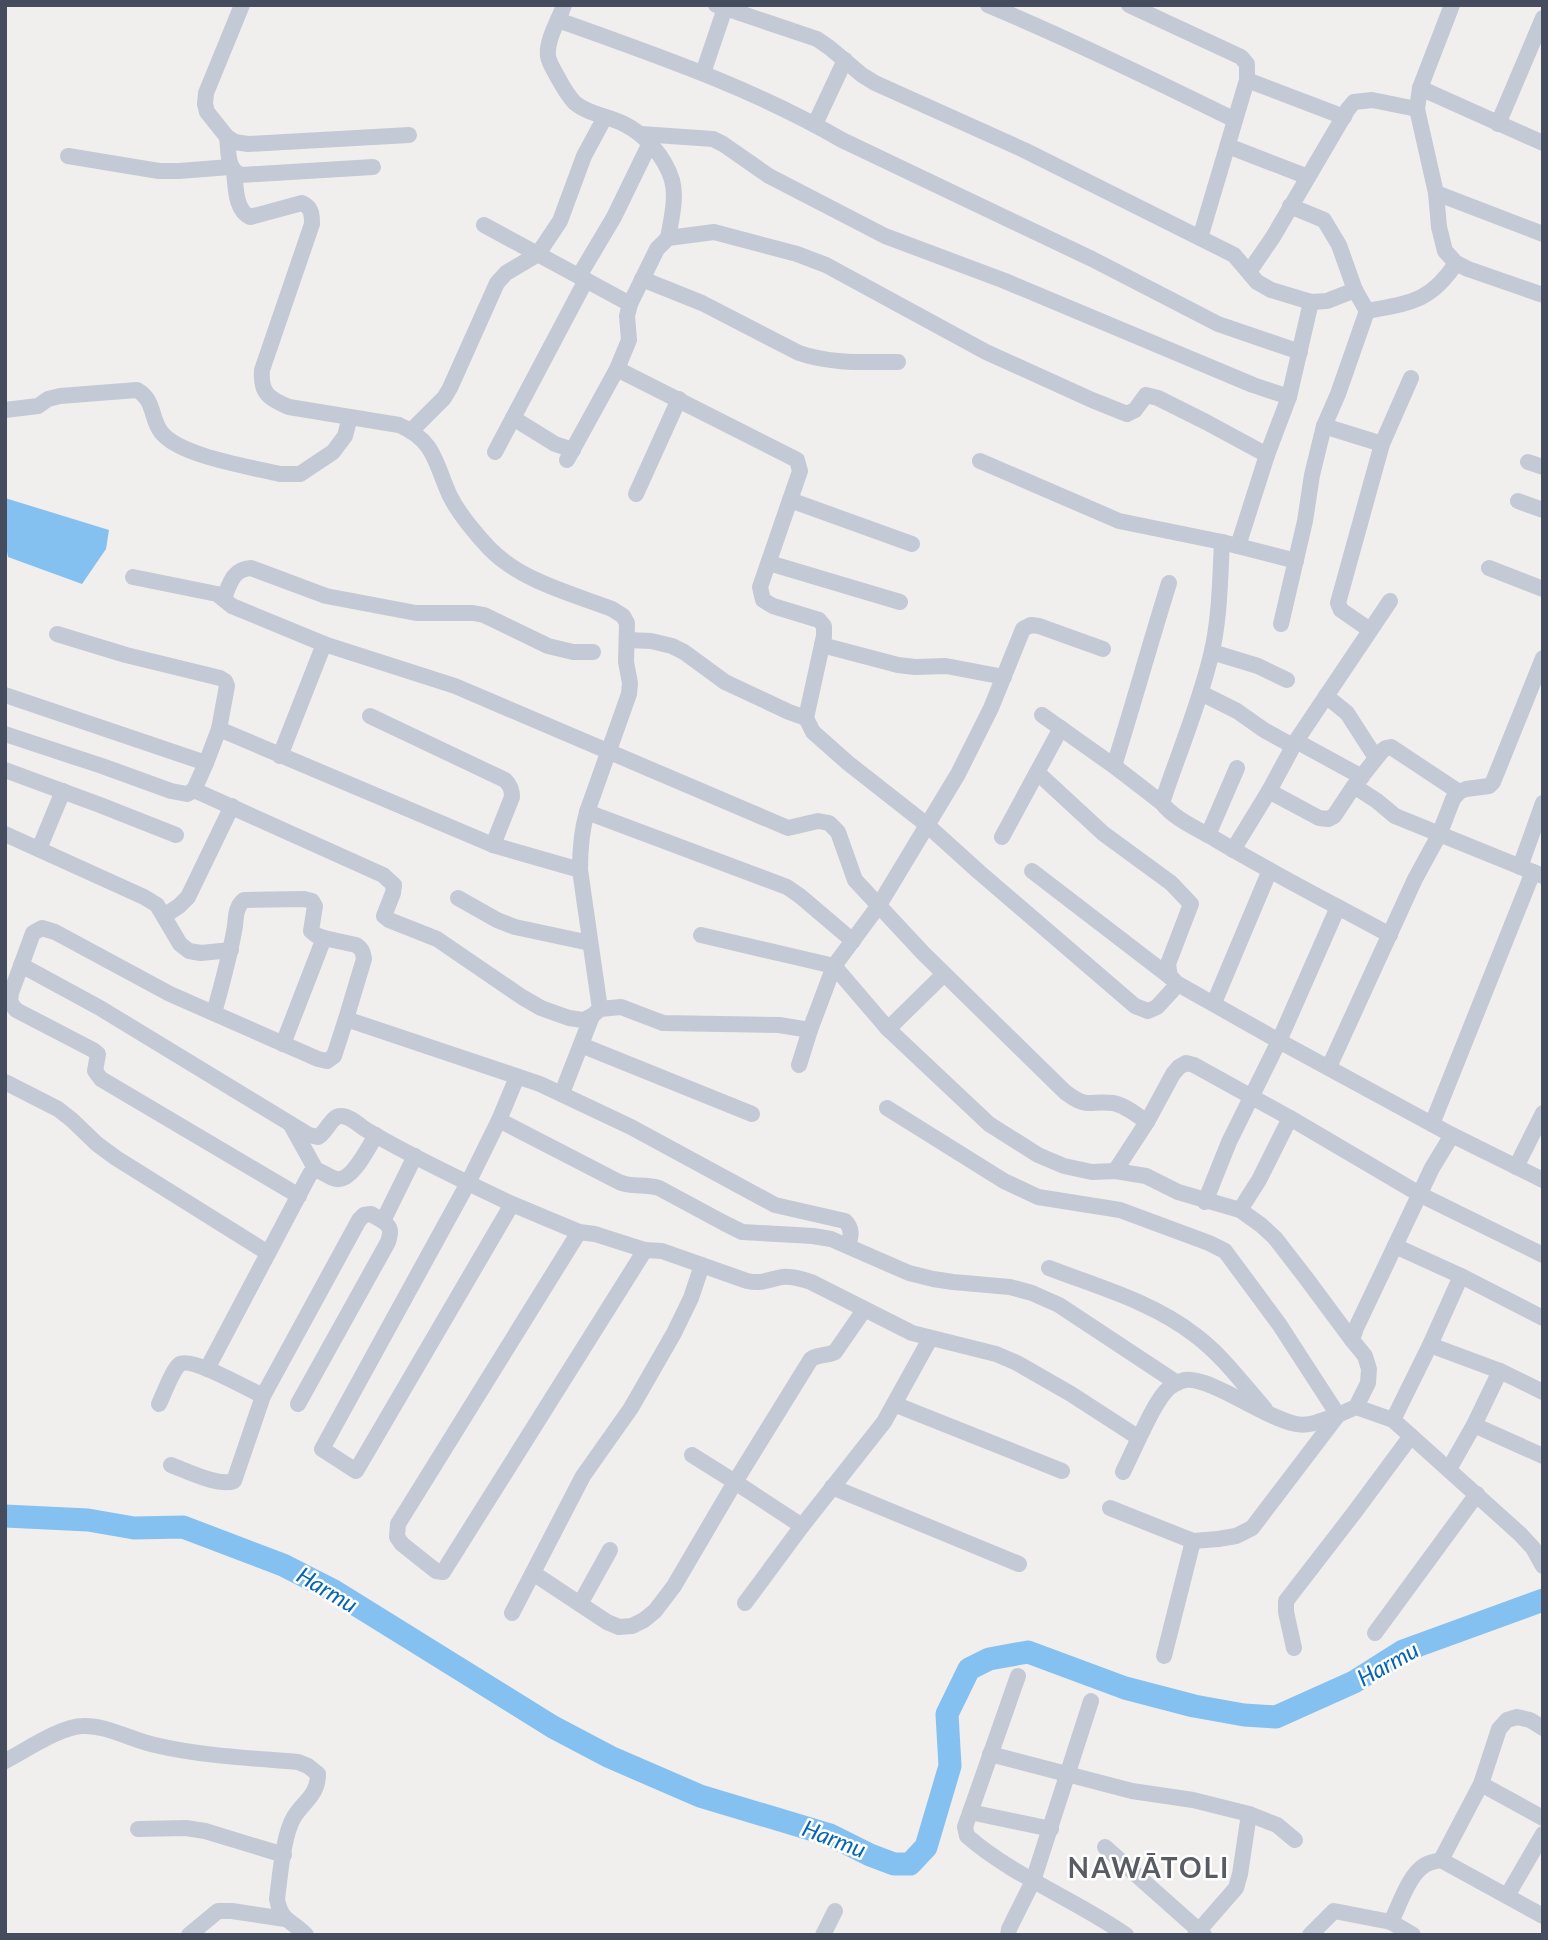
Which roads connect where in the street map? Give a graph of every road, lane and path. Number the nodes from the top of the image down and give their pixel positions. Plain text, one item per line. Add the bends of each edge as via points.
1 (243, 5) edge
2 (988, 5) edge
3 (1129, 5) edge
4 (1452, 5) edge
5 (722, 6) edge
6 (758, 12) edge
7 (561, 13) edge
8 (1543, 18) edge
9 (845, 60) junction
10 (703, 73) junction
11 (1247, 79) junction
12 (1420, 88) junction
13 (1417, 109) junction
14 (604, 117) junction
15 (1344, 117) junction
16 (1236, 120) junction
17 (815, 124) junction
18 (1499, 124) junction
19 (410, 135) dead end
20 (227, 137) junction
21 (646, 139) junction
22 (1543, 143) edge
23 (1228, 146) junction
24 (68, 156) dead end
25 (373, 167) dead end
26 (232, 170) junction
27 (1308, 177) junction
28 (1436, 192) junction
29 (1290, 206) junction
30 (484, 225) dead end
31 (1543, 234) edge
32 (1200, 237) junction
33 (668, 238) junction
34 (538, 254) junction
35 (1456, 263) junction
36 (1249, 272) junction
37 (583, 278) junction
38 (642, 279) junction
39 (1355, 290) junction
40 (1543, 295) edge
41 (1311, 302) junction
42 (630, 304) junction
43 (1367, 311) junction
44 (1300, 352) junction
45 (898, 362) dead end
46 (617, 369) junction
47 (1411, 378) dead end
48 (1289, 397) junction
49 (679, 400) junction
50 (5, 410) edge
51 (350, 417) junction
52 (513, 418) junction
53 (1324, 426) junction
54 (411, 431) junction
55 (1382, 444) junction
56 (495, 452) dead end
57 (1267, 455) junction
58 (980, 461) dead end
59 (636, 494) dead end
60 (790, 500) junction
61 (1518, 501) dead end
62 (1543, 510) edge
63 (912, 544) dead end
64 (1230, 544) junction
65 (1296, 561) junction
66 (769, 563) junction
67 (1489, 568) dead end
68 (133, 577) dead end
69 (1168, 583) dead end
70 (1543, 589) edge
71 (224, 598) junction
72 (1390, 601) dead end
73 (900, 602) dead end
74 (1281, 624) dead end
75 (1370, 630) junction
76 (57, 634) dead end
77 (627, 640) junction
78 (324, 643) junction
79 (822, 645) junction
80 (1103, 649) dead end
81 (593, 652) dead end
82 (1212, 652) junction
83 (1543, 658) edge
84 (1004, 677) junction
85 (1287, 680) dead end
86 (1201, 693) junction
87 (5, 695) edge
88 (1326, 696) junction
89 (1042, 715) dead end
90 (370, 716) dead end
91 (806, 718) junction
92 (1061, 728) junction
93 (219, 729) junction
94 (5, 734) edge
95 (1294, 743) junction
96 (608, 752) junction
97 (280, 756) junction
98 (1376, 758) junction
99 (205, 763) junction
100 (1114, 766) junction
101 (1237, 768) dead end
102 (5, 770) edge
103 (1038, 772) junction
104 (1358, 781) junction
105 (194, 790) junction
106 (63, 791) junction
107 (1269, 791) junction
108 (1459, 792) junction
109 (1161, 803) junction
110 (1543, 803) edge
111 (232, 806) junction
112 (587, 813) junction
113 (927, 825) junction
114 (5, 834) edge
115 (176, 835) dead end
116 (1208, 835) junction
117 (1440, 835) junction
118 (1002, 837) dead end
119 (493, 845) junction
120 (39, 849) junction
121 (1233, 850) junction
122 (580, 870) junction
123 (1270, 870) junction
124 (1032, 871) dead end
125 (1532, 872) edge
126 (458, 898) dead end
127 (880, 905) junction
128 (1338, 907) junction
129 (164, 916) junction
130 (701, 935) dead end
131 (1390, 935) junction
132 (324, 938) junction
133 (853, 941) junction
134 (590, 943) junction
135 (231, 950) junction
136 (21, 965) junction
137 (834, 966) junction
138 (944, 974) junction
139 (1174, 980) junction
140 (8, 992) edge
141 (1214, 1003) junction
142 (214, 1013) junction
143 (596, 1013) junction
144 (346, 1019) junction
145 (888, 1029) junction
146 (810, 1030) junction
147 (1279, 1041) junction
148 (283, 1044) junction
149 (581, 1045) junction
150 (799, 1065) dead end
151 (1329, 1068) junction
152 (517, 1076) junction
153 (5, 1082) edge
154 (562, 1093) junction
155 (1251, 1097) junction
156 (887, 1108) dead end
157 (752, 1114) dead end
158 (1543, 1114) edge
159 (1290, 1118) junction
160 (499, 1120) junction
161 (1147, 1122) junction
162 (1432, 1124) junction
163 (291, 1125) junction
164 (376, 1135) junction
165 (1452, 1135) junction
166 (415, 1156) junction
167 (1516, 1167) junction
168 (316, 1170) junction
169 (1115, 1171) junction
170 (1543, 1180) edge
171 (467, 1183) junction
172 (1421, 1195) junction
173 (299, 1196) junction
174 (1205, 1202) junction
175 (512, 1204) junction
176 (1240, 1210) junction
177 (383, 1221) junction
178 (579, 1232) junction
179 (1395, 1245) junction
180 (848, 1246) junction
181 (645, 1250) junction
182 (268, 1253) junction
183 (1543, 1255) edge
184 (702, 1265) junction
185 (1049, 1268) dead end
186 (1461, 1276) junction
187 (864, 1310) junction
188 (1543, 1318) edge
189 (930, 1339) junction
190 (1352, 1340) junction
191 (1430, 1345) junction
192 (206, 1369) junction
193 (1500, 1371) junction
194 (1177, 1383) junction
195 (1543, 1392) edge
196 (263, 1396) junction
197 (159, 1404) dead end
198 (298, 1404) dead end
199 (894, 1404) junction
200 (1356, 1407) junction
201 (1270, 1415) junction
202 (1338, 1415) junction
203 (1393, 1420) junction
204 (1474, 1426) junction
205 (1411, 1436) junction
206 (1139, 1438) junction
207 (692, 1455) dead end
208 (1543, 1456) edge
209 (171, 1465) dead end
210 (1449, 1469) junction
211 (1062, 1471) dead end
212 (1123, 1472) dead end
213 (735, 1482) junction
214 (832, 1487) junction
215 (1477, 1494) junction
216 (1110, 1508) dead end
217 (802, 1526) junction
218 (1193, 1541) junction
219 (610, 1550) dead end
220 (1018, 1564) dead end
221 (1542, 1564) edge
222 (533, 1573) junction
223 (745, 1603) dead end
224 (580, 1604) junction
225 (512, 1613) dead end
226 (1375, 1633) dead end
227 (1294, 1648) dead end
228 (1164, 1656) dead end
229 (1018, 1676) dead end
230 (1091, 1701) dead end
231 (1543, 1728) edge
232 (990, 1754) junction
233 (5, 1761) edge
234 (1068, 1774) junction
235 (1481, 1784) junction
236 (970, 1812) junction
237 (1250, 1814) junction
238 (1543, 1818) edge
239 (138, 1829) dead end
240 (1051, 1829) junction
241 (1543, 1834) edge
242 (1295, 1840) dead end
243 (1105, 1847) dead end
244 (284, 1855) junction
245 (1441, 1860) junction
246 (1033, 1881) junction
247 (1507, 1896) junction
248 (835, 1911) dead end
249 (1543, 1916) edge
250 (285, 1919) junction
251 (1391, 1922) junction
252 (1199, 1933) edge
253 (189, 1935) edge
254 (306, 1935) edge
255 (823, 1935) edge
256 (1008, 1935) edge
257 (1126, 1935) edge
258 (1310, 1935) edge
259 (1413, 1935) edge

1 - 20 street via 206,93 206,113
2 - 16 street
3 - 11 street via 1241,57 1247,64
4 - 12 street
5 - 6 street
5 - 10 street
6 - 9 street via 817,38
7 - 10 street
7 - 14 street via 548,57 573,101
8 - 18 street
9 - 17 street
9 - 32 street via 875,83
10 - 17 street
11 - 15 street
11 - 16 street
12 - 13 street
12 - 18 street
13 - 15 street via 1353,102
13 - 28 street
14 - 21 street
14 - 34 street via 560,221
15 - 27 street
16 - 23 street
17 - 44 street via 1218,324
18 - 22 street
19 - 20 street via 248,144
20 - 26 street
21 - 33 street via 672,179
21 - 37 street
21 - 48 street via 713,139 769,176 885,236
23 - 27 street
23 - 32 street
24 - 26 street via 159,171
25 - 26 street via 241,175
26 - 51 street via 243,214 256,216 294,203 307,205 312,212 312,224 262,370 265,392 289,407
27 - 29 street
28 - 31 street
28 - 35 street via 1445,251
29 - 36 street
29 - 39 street via 1324,220 1339,245
30 - 34 street
32 - 36 street via 1234,255
33 - 38 street
33 - 57 street via 714,232 797,254 826,265 986,352 1092,400 1128,414 1146,395 1158,398
34 - 37 street
34 - 54 street via 497,283 450,388
35 - 40 street
35 - 43 street via 1446,279 1415,301
36 - 41 street via 1270,289
37 - 42 street
37 - 52 street
38 - 42 street
38 - 45 street via 702,303 812,358
39 - 41 street
39 - 43 street
41 - 44 street
42 - 46 street via 629,340
43 - 53 street
44 - 48 street
46 - 49 street
46 - 52 street via 570,455
47 - 55 street
48 - 57 street
49 - 59 street
49 - 60 street via 797,460 800,471
50 - 51 street via 60,396 137,390 151,403 162,434 173,441 197,454 290,475 333,452 345,436
51 - 54 street
52 - 56 street
53 - 55 street
53 - 65 street
54 - 77 street via 432,451 451,498 489,548 524,575 623,616
55 - 75 street via 1338,603
57 - 64 street
58 - 64 street via 1119,521
60 - 63 street
60 - 66 street
61 - 62 street
64 - 65 street
64 - 82 street
65 - 74 street
66 - 73 street
66 - 79 street via 760,587 763,600 819,620 824,626
67 - 70 street
68 - 71 street
69 - 100 street
71 - 78 street via 232,606
71 - 81 street via 233,575 251,568 326,596 408,612 484,615 548,646
72 - 75 street
75 - 88 street
76 - 93 street via 220,677 228,686
77 - 91 street via 672,646 725,682
77 - 96 street via 629,694
78 - 96 street via 455,686
78 - 97 street
79 - 84 street via 898,665 946,666
79 - 91 street
80 - 84 street via 1031,625 1023,629
82 - 85 street
82 - 86 street
83 - 108 street via 1493,782
84 - 113 street via 964,762
86 - 95 street
86 - 109 street
87 - 99 street
88 - 95 street
88 - 98 street via 1347,713
89 - 92 street
90 - 119 street via 510,785 512,797
91 - 113 street via 813,732 848,763
92 - 100 street
92 - 103 street
93 - 97 street
93 - 99 street
94 - 105 street via 171,791 187,794
95 - 104 street
95 - 107 street
96 - 112 street
96 - 127 street via 788,828 830,823 838,832 855,880
97 - 119 street
98 - 104 street
98 - 108 street via 1386,748 1396,749
99 - 105 street
100 - 109 street
101 - 116 street
102 - 106 street
103 - 118 street
103 - 139 street via 1104,834 1171,883 1191,904 1168,964
104 - 107 street via 1328,819
104 - 117 street via 1395,816
105 - 111 street
106 - 115 street
106 - 120 street
107 - 121 street
108 - 117 street
109 - 116 street
110 - 125 street
111 - 129 street via 188,897
111 - 143 street via 383,875 394,885 384,916 388,920 437,939 541,1008 583,1020
112 - 122 street via 581,832
112 - 133 street via 787,887
113 - 127 street
113 - 139 street via 1135,1006 1148,1011 1157,1007
114 - 120 street
116 - 121 street
117 - 125 street
117 - 131 street
119 - 122 street
120 - 129 street via 144,897
121 - 123 street
122 - 134 street
123 - 128 street
123 - 141 street
124 - 139 street
125 - 162 street
126 - 134 street via 515,927
127 - 133 street
127 - 138 street
128 - 131 street
128 - 147 street
129 - 135 street via 189,951
130 - 137 street
131 - 151 street
132 - 135 street via 312,931 312,901 244,900 237,911
132 - 144 street via 356,946 363,953
132 - 148 street
133 - 137 street
134 - 143 street
135 - 142 street
136 - 140 street
136 - 142 street via 33,933 46,928
136 - 163 street
137 - 145 street
137 - 146 street
138 - 145 street
138 - 161 street via 1078,1101 1114,1103
139 - 141 street
140 - 173 street via 16,1010 93,1049 98,1054 95,1071 101,1079
141 - 147 street
142 - 148 street
143 - 146 street via 621,1007 663,1023
143 - 149 street
144 - 148 street via 334,1056 327,1061
144 - 152 street
145 - 169 street via 989,1124 1028,1149 1064,1166
146 - 150 street
147 - 151 street
147 - 155 street
149 - 154 street
149 - 157 street
151 - 162 street
152 - 154 street
152 - 160 street
153 - 182 street via 58,1109 116,1158
154 - 180 street via 775,1205 845,1222 850,1226
155 - 159 street
155 - 161 street via 1186,1063 1173,1073
155 - 174 street
156 - 202 street via 1038,1197 1120,1210 1225,1251
158 - 167 street
159 - 172 street
159 - 176 street
160 - 171 street
160 - 180 street via 619,1182 659,1188 743,1231 813,1236
161 - 169 street
162 - 165 street
163 - 164 street via 318,1137 340,1116
163 - 168 street
164 - 166 street
164 - 168 street via 343,1179
165 - 167 street
165 - 172 street
166 - 171 street
166 - 177 street
167 - 170 street
168 - 173 street
169 - 174 street via 1146,1176
171 - 175 street
171 - 175 street via 322,1449 356,1471
172 - 179 street
172 - 183 street
173 - 182 street
174 - 176 street
175 - 178 street
176 - 190 street via 1275,1238
177 - 196 street via 372,1214 359,1220
177 - 198 street via 391,1233 388,1242
178 - 181 street
178 - 181 street via 398,1524 397,1537 402,1544 436,1571 443,1572
179 - 186 street
179 - 190 street
180 - 194 street via 909,1273 1010,1287 1046,1298
181 - 184 street
182 - 192 street
184 - 187 street via 758,1283 798,1278
184 - 222 street via 674,1333 631,1408 583,1476
185 - 201 street via 1178,1322 1217,1355
186 - 188 street
186 - 191 street
187 - 189 street
187 - 213 street via 835,1352 811,1359
189 - 199 street
189 - 206 street via 1017,1363
190 - 200 street via 1369,1369 1368,1383
191 - 193 street
191 - 203 street
192 - 196 street
192 - 197 street via 189,1362 181,1364
193 - 195 street
193 - 204 street
194 - 201 street via 1203,1382
194 - 206 street via 1158,1402
196 - 209 street via 234,1481 219,1482
199 - 211 street
199 - 214 street
200 - 202 street
200 - 203 street
201 - 202 street via 1298,1425
202 - 218 street via 1252,1528 1227,1538
203 - 205 street
204 - 208 street
204 - 210 street
205 - 210 street
205 - 227 street via 1286,1601
206 - 212 street
207 - 213 street
210 - 215 street
213 - 217 street
213 - 224 street via 655,1611 632,1626 620,1627
214 - 217 street
214 - 220 street
215 - 221 street via 1534,1548
215 - 226 street
216 - 218 street
217 - 223 street
218 - 228 street
219 - 224 street
222 - 224 street
222 - 225 street
229 - 232 street
230 - 234 street
231 - 235 street via 1517,1717 1507,1720
232 - 234 street
232 - 236 street
233 - 244 street via 66,1729 82,1726 173,1749 298,1762 318,1774 318,1782 288,1827
234 - 237 street
234 - 240 street
235 - 238 street
235 - 245 street
236 - 240 street
236 - 246 street via 967,1836
237 - 242 street via 1277,1825
237 - 252 street via 1236,1888
239 - 244 street via 205,1831
240 - 246 street
241 - 247 street
243 - 252 street
244 - 250 street via 277,1899
245 - 247 street
245 - 251 street via 1418,1871
246 - 256 street
246 - 257 street
247 - 249 street
248 - 255 street
250 - 253 street via 218,1911
250 - 254 street
251 - 258 street via 1334,1911
251 - 259 street

